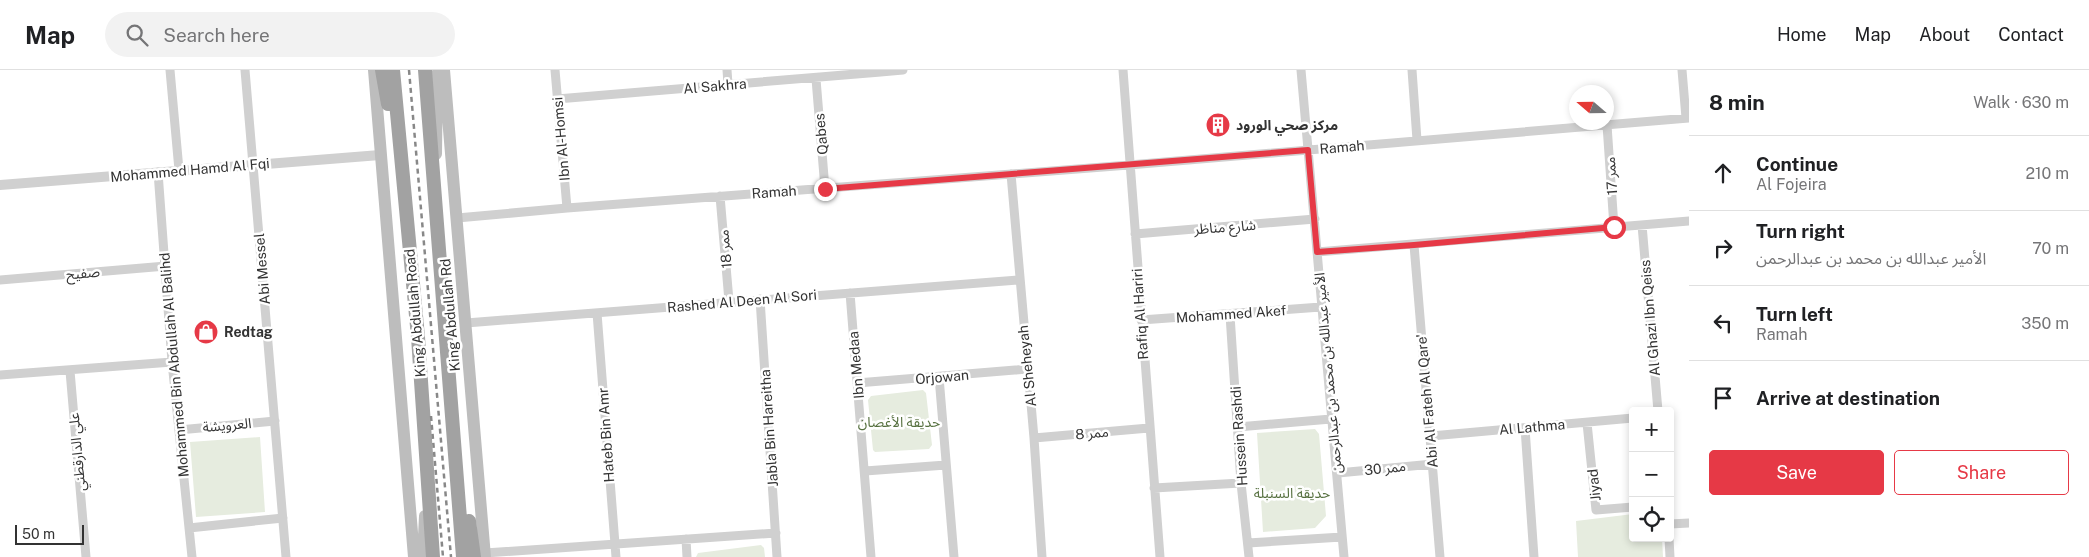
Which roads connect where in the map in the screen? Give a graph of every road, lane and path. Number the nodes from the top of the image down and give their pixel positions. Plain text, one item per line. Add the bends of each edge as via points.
1 (170, 70) edge
2 (245, 70) edge
3 (374, 70) edge
4 (382, 70) edge
5 (393, 70) edge
6 (425, 70) edge
7 (437, 70) edge
8 (444, 70) edge
9 (555, 70) edge
10 (727, 70) edge
11 (903, 70) edge
12 (1123, 70) edge
13 (1301, 70) edge
14 (1412, 70) edge
15 (1682, 70) edge
16 (827, 73) edge
17 (816, 79) junction
18 (728, 84) junction
19 (558, 99) junction
20 (1687, 118) edge
21 (1614, 124) edge
22 (1569, 128) edge
23 (1607, 130) edge
24 (1417, 140) junction
25 (1308, 150) junction
26 (380, 155) junction
27 (253, 164) junction
28 (1128, 166) junction
29 (179, 170) junction
30 (158, 172) junction
31 (1011, 174) junction
32 (0, 185) edge
33 (825, 189) junction
34 (434, 192) junction
35 (720, 196) junction
36 (404, 200) junction
37 (567, 208) junction
38 (457, 218) junction
39 (1315, 219) junction
40 (1689, 221) edge
41 (1642, 225) junction
42 (1614, 227) junction
43 (1134, 234) junction
44 (1414, 245) junction
45 (1317, 252) junction
46 (166, 266) junction
47 (0, 280) edge
48 (1019, 280) junction
49 (850, 293) junction
50 (760, 299) junction
51 (729, 302) junction
52 (1321, 307) junction
53 (597, 313) junction
54 (1230, 315) junction
55 (1141, 320) junction
56 (466, 323) junction
57 (172, 362) junction
58 (1028, 370) junction
59 (70, 371) junction
60 (0, 375) edge
61 (939, 377) junction
62 (857, 383) junction
63 (1658, 407) edge
64 (1629, 418) edge
65 (1331, 420) junction
66 (275, 421) junction
67 (1588, 423) junction
68 (1238, 427) junction
69 (1149, 428) junction
70 (1524, 428) junction
71 (179, 430) junction
72 (1431, 436) junction
73 (1034, 438) junction
74 (1433, 464) junction
75 (946, 465) junction
76 (865, 471) junction
77 (456, 472) junction
78 (1338, 473) junction
79 (427, 483) junction
80 (1241, 483) junction
81 (1154, 488) junction
82 (1629, 507) edge
83 (283, 518) junction
84 (1689, 523) edge
85 (1674, 524) edge
86 (189, 528) junction
87 (776, 533) junction
88 (1342, 537) junction
89 (686, 539) junction
90 (1669, 542) edge
91 (1248, 543) junction
92 (615, 544) junction
93 (481, 556) edge
94 (86, 557) edge
95 (192, 557) edge
96 (286, 557) edge
97 (414, 557) edge
98 (423, 557) edge
99 (433, 557) edge
100 (463, 557) edge
101 (616, 557) edge
102 (687, 557) edge
103 (777, 557) edge
104 (871, 557) edge
105 (954, 557) edge
106 (1042, 557) edge
107 (1160, 557) edge
108 (1249, 557) edge
109 (1344, 557) edge
110 (1440, 557) edge
111 (1534, 557) edge
112 (1670, 557) edge

1 - 29 street
2 - 27 street, Abi Messel
3 - 26 main road
4 - 36 highway
5 - 36 highway, King Abdullah Road
6 - 34 highway, King Abdullah Road
7 - 34 main road
8 - 38 main road, King Abdullah Rd
9 - 19 street, Ibn Al-Homsi
10 - 18 street
11 - 16 street, Al Sakhra
12 - 28 street, Rafiq Al Hariri
13 - 25 street, الأمير عبدالله بن محمد بن عبدالرحمن
14 - 24 street
15 - 20 street
16 - 17 street, Al Sakhra
17 - 18 street, Al Sakhra
17 - 33 street, Qabes
18 - 19 street, Al Sakhra
19 - 37 street, Ibn Al-Homsi
20 - 21 street, Ramah
22 - 24 street, Ramah
23 - 42 street, ممر 17
24 - 25 street, Ramah
25 - 28 street, Ramah
25 - 39 street, الأمير عبدالله بن محمد بن عبدالرحمن
26 - 27 street, Mohammed Hamd Al Fqi
26 - 97 main road
27 - 29 street, Mohammed Hamd Al Fqi
27 - 66 street, Abi Messel
28 - 31 street, Ramah
28 - 43 street, Rafiq Al Hariri
29 - 30 street, Mohammed Hamd Al Fqi
30 - 32 street, Mohammed Hamd Al Fqi
30 - 46 street, Mohammed Bin Abdullah Al Balihd
31 - 33 street, Ramah
31 - 48 street, Al Sheheyah
33 - 35 street, Ramah
34 - 77 highway, King Abdullah Road
35 - 37 street, Ramah
35 - 51 street, ممر 18
36 - 79 highway, King Abdullah Road via 418,337
37 - 38 street, Ramah
38 - 56 main road, King Abdullah Rd
39 - 43 street, شارع مناظر
39 - 45 street, الأمير عبدالله بن محمد بن عبدالرحمن
40 - 41 street
41 - 42 street
41 - 63 street, Al Ghazi Ibn Qeiss
42 - 44 street
43 - 55 street, Rafiq Al Hariri
44 - 45 street
44 - 72 street, Abi Al Fateh Al Qare'
45 - 52 street, الأمير عبدالله بن محمد بن عبدالرحمن
46 - 47 street, صفيح
46 - 57 street, Mohammed Bin Abdullah Al Balihd
48 - 49 street, Rashed Al Deen Al Sori
48 - 58 street, Al Sheheyah
49 - 50 street, Rashed Al Deen Al Sori
49 - 62 street, Ibn Medaa
50 - 51 street, Rashed Al Deen Al Sori
50 - 87 street, Jabla Bin Hareitha
51 - 53 street, Rashed Al Deen Al Sori
52 - 54 street, Mohammed Akef
52 - 65 street, الأمير عبدالله بن محمد بن عبدالرحمن
53 - 56 street, Rashed Al Deen Al Sori
53 - 92 street, Hateb Bin Amr
54 - 55 street, Mohammed Akef
54 - 68 street, Hussein Rashdi
55 - 69 street, Rafiq Al Hariri
56 - 93 main road, King Abdullah Rd
57 - 59 street
57 - 71 street, Mohammed Bin Abdullah Al Balihd
58 - 61 street, Orjowan
58 - 73 street, Al Sheheyah
59 - 60 street
59 - 94 street, علي الدارقطني
61 - 62 street, Orjowan
61 - 75 street
62 - 76 street, Ibn Medaa
64 - 67 street, Al Lathma
65 - 68 street
65 - 78 street, الأمير عبدالله بن محمد بن عبدالرحمن
66 - 71 street, العرويشة
66 - 83 street, Abi Messel
67 - 70 street, Al Lathma
67 - 82 street, Jiyad via 1596,510
68 - 80 street, Hussein Rashdi
69 - 73 street, ممر 8
69 - 81 street, Rafiq Al Hariri
70 - 72 street, Al Lathma
70 - 111 street
71 - 86 street, Mohammed Bin Abdullah Al Balihd
72 - 74 street, Abi Al Fateh Al Qare'
73 - 106 street, Al Sheheyah
74 - 78 street, ممر 30
74 - 110 street, Abi Al Fateh Al Qare'
75 - 76 street
75 - 105 street
76 - 104 street, Ibn Medaa
77 - 93 highway
77 - 100 highway, King Abdullah Road
78 - 88 street, الأمير عبدالله بن محمد بن عبدالرحمن
79 - 98 main road
79 - 99 highway, King Abdullah Road
80 - 81 street
80 - 91 street, Hussein Rashdi
81 - 107 street, Rafiq Al Hariri
83 - 86 street
83 - 96 street, Abi Messel
84 - 85 street
86 - 95 street, Mohammed Bin Abdullah Al Balihd
87 - 89 street
87 - 103 street, Jabla Bin Hareitha
88 - 91 street
88 - 109 street, الأمير عبدالله بن محمد بن عبدالرحمن
89 - 92 street
89 - 102 street
90 - 112 street
91 - 108 street, Hussein Rashdi
92 - 93 street
92 - 101 street, Hateb Bin Amr

